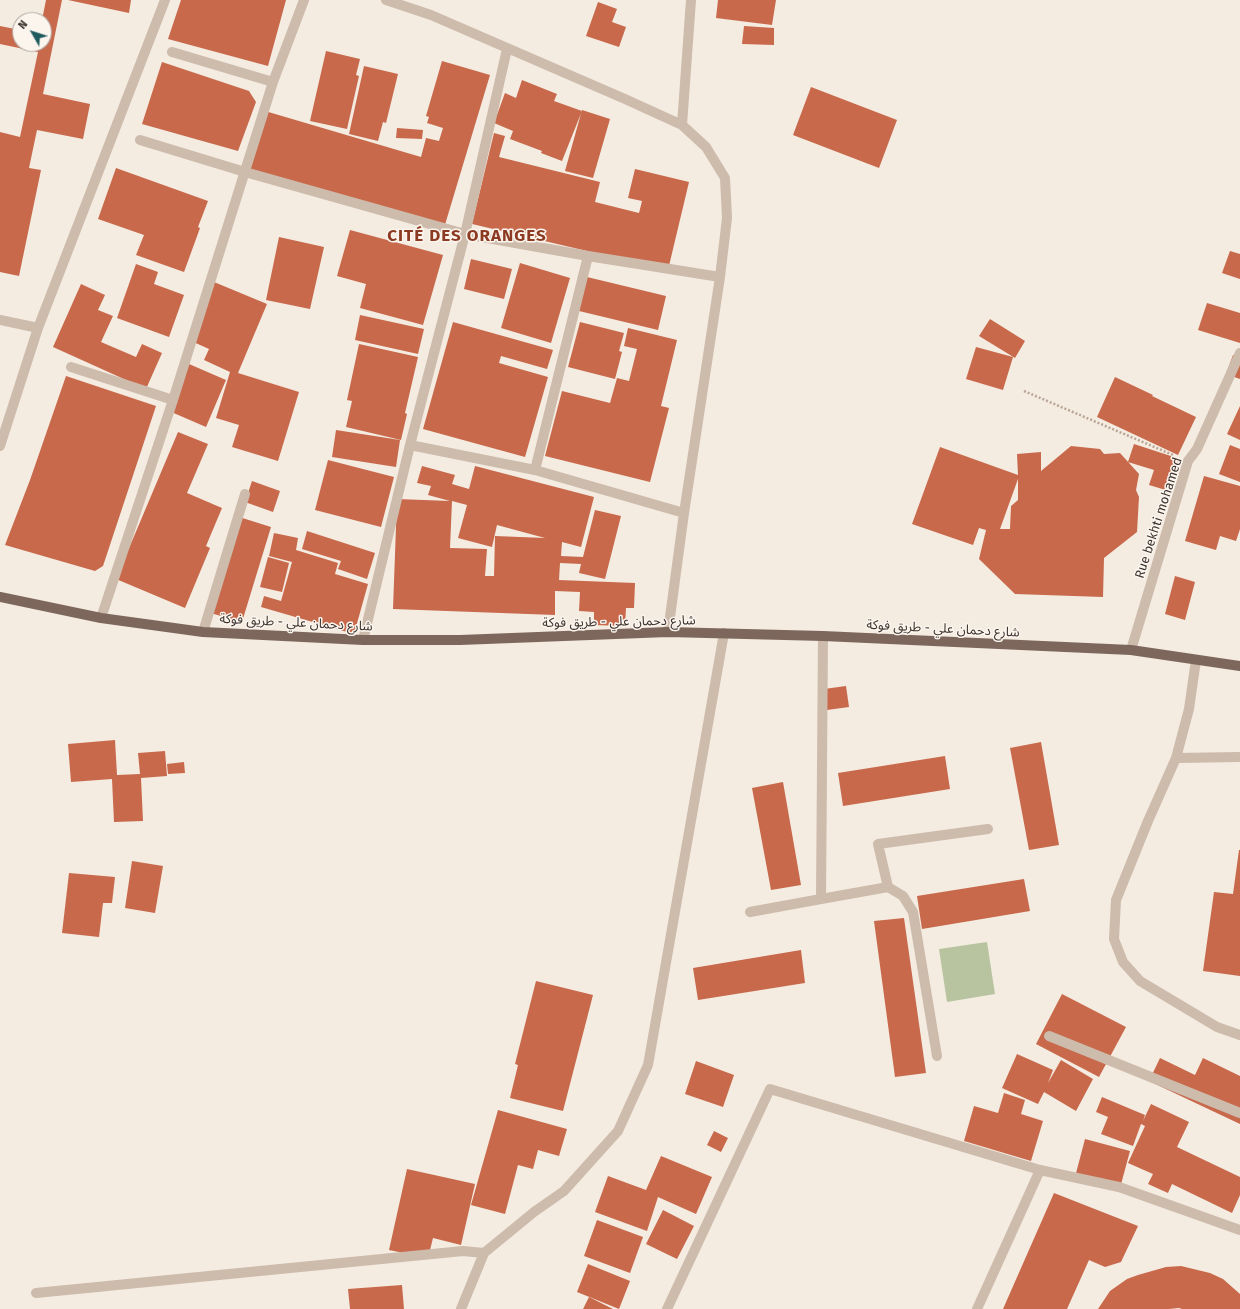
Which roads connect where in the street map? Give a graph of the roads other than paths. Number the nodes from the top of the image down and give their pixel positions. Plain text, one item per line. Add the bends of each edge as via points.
1 (165, 0) edge
2 (304, 0) edge
3 (386, 0) edge
4 (691, 0) edge
5 (507, 49) junction
6 (172, 52) dead end
7 (273, 82) junction
8 (682, 125) junction
9 (140, 140) dead end
10 (245, 172) junction
11 (466, 234) junction
12 (588, 256) junction
13 (720, 277) junction
14 (0, 320) edge
15 (38, 328) junction
16 (1240, 353) edge
17 (71, 366) dead end
18 (173, 400) junction
19 (0, 446) edge
20 (410, 446) junction
21 (535, 470) junction
22 (245, 494) dead end
23 (684, 513) junction
24 (0, 597) edge
25 (101, 618) junction
26 (203, 632) junction
27 (668, 632) junction
28 (724, 633) junction
29 (823, 636) junction
30 (363, 640) junction
31 (1131, 650) junction
32 (1196, 660) junction
33 (1240, 666) edge
34 (1240, 757) edge
35 (1176, 758) junction
36 (988, 829) dead end
37 (888, 887) junction
38 (821, 899) junction
39 (750, 912) dead end
40 (1240, 1034) edge
41 (1049, 1036) dead end
42 (937, 1056) dead end
43 (1240, 1113) edge
44 (1040, 1170) junction
45 (1240, 1230) edge
46 (484, 1253) junction
47 (36, 1294) dead end
48 (461, 1309) edge
49 (667, 1309) edge
50 (976, 1309) edge

1 - 15 street
2 - 7 street
3 - 5 street via 431,15
4 - 8 street
5 - 8 street
5 - 11 street
6 - 7 street
7 - 10 street
8 - 13 street via 706,147 725,178 727,218
9 - 10 street
10 - 11 street
10 - 18 street
11 - 12 street
11 - 20 street
12 - 13 street
12 - 21 street
13 - 23 street
14 - 15 street
15 - 19 street
16 - 31 street, Rue bekhti mohamed via 1197,449 1188,461
17 - 18 street
18 - 25 street
20 - 21 street
20 - 30 street
21 - 23 street
22 - 26 street
23 - 27 street
24 - 25 main road, شارع دحمان علي - طريق فوكة
25 - 26 main road, شارع دحمان علي - طريق فوكة
26 - 30 main road, شارع دحمان علي - طريق فوكة
27 - 28 main road, شارع دحمان علي - طريق فوكة
27 - 30 main road, شارع دحمان علي - طريق فوكة via 460,640
28 - 29 main road, شارع دحمان علي - طريق فوكة
28 - 46 street via 648,1065 618,1131 564,1191
29 - 31 main road, شارع دحمان علي - طريق فوكة
29 - 38 street
31 - 32 main road, شارع دحمان علي - طريق فوكة
32 - 33 main road, شارع دحمان علي - طريق فوكة
32 - 35 street via 1189,709
34 - 35 street
35 - 40 street via 1116,900 1114,939 1123,962 1140,981 1217,1028
36 - 37 street via 878,844
37 - 38 street
37 - 42 street via 903,896 913,912
38 - 39 street
41 - 43 street
44 - 45 street via 1118,1187
44 - 49 street via 770,1089
44 - 50 street
46 - 47 street via 463,1251
46 - 48 street

